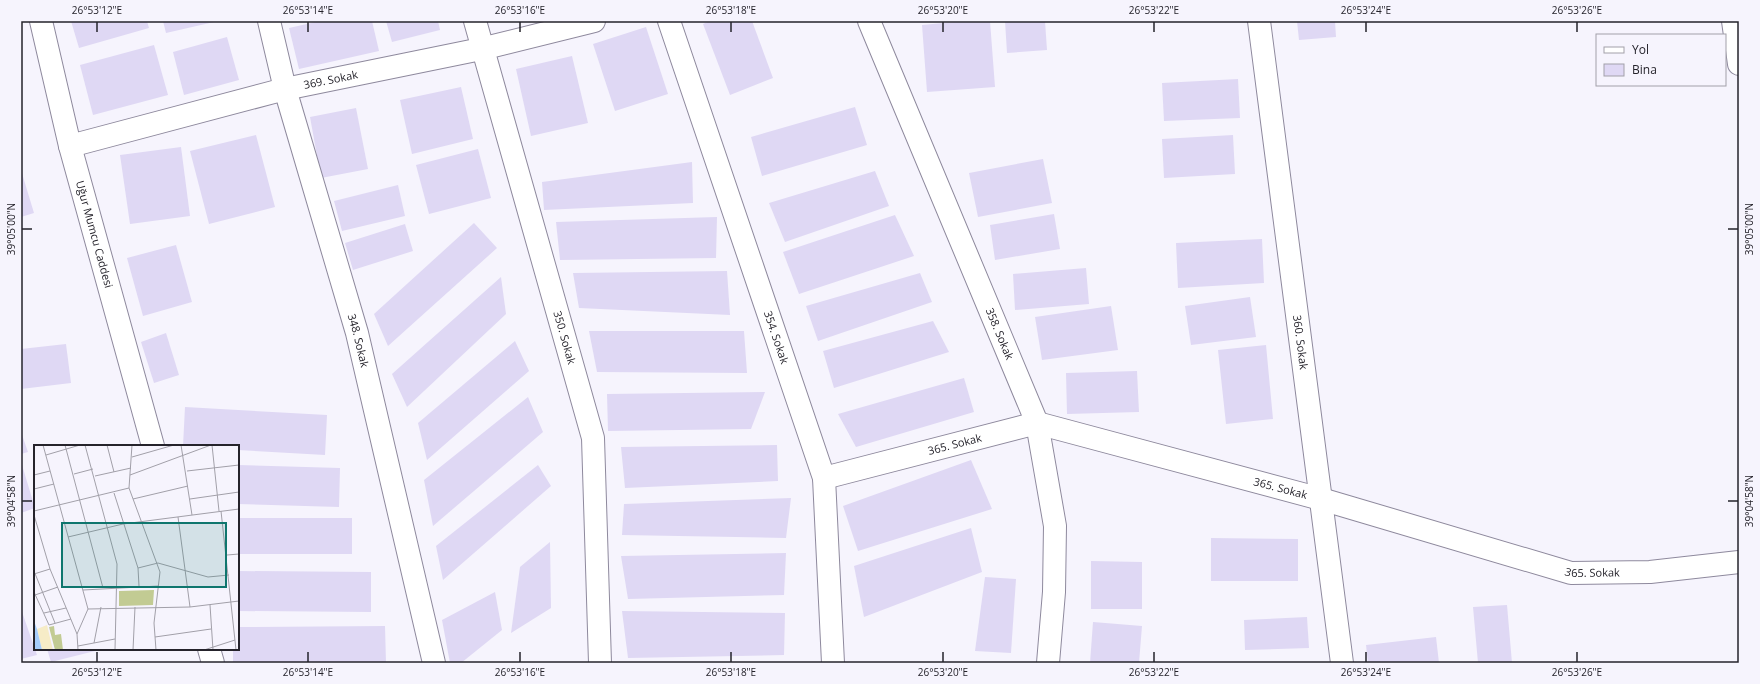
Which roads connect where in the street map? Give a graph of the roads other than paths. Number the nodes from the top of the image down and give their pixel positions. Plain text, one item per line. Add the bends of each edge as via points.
1 (41, 21) edge
2 (269, 21) edge
3 (475, 21) edge
4 (594, 21) edge
5 (669, 21) edge
6 (869, 21) edge
7 (1259, 21) edge
8 (1733, 21) edge
9 (481, 49) junction
10 (1739, 64) edge
11 (285, 89) junction
12 (70, 146) junction
13 (1037, 423) junction
14 (153, 445) edge
15 (824, 478) junction
16 (1321, 499) junction
17 (1739, 562) edge
18 (209, 650) edge
19 (213, 663) edge
20 (434, 663) edge
21 (600, 663) edge
22 (833, 663) edge
23 (1048, 663) edge
24 (1342, 663) edge

1 - 12 street, Uğur Mumcu Caddesi
2 - 11 street, 348. Sokak
3 - 9 street, 350. Sokak
4 - 9 street, 369. Sokak
5 - 15 street, 354. Sokak
6 - 13 street, 358. Sokak
7 - 16 street, 360. Sokak
8 - 10 street
9 - 11 street, 369. Sokak
9 - 21 street, 350. Sokak via 593,438
11 - 12 street, 369. Sokak
11 - 20 street, 348. Sokak via 357,334
12 - 14 street, Uğur Mumcu Caddesi
13 - 15 street, 365. Sokak
13 - 16 street, 365. Sokak
13 - 23 street, 358. Sokak via 1055,526 1054,592
15 - 22 street, 354. Sokak
16 - 17 street, 365. Sokak via 1571,573 1650,572
16 - 24 street, 360. Sokak
18 - 19 street

